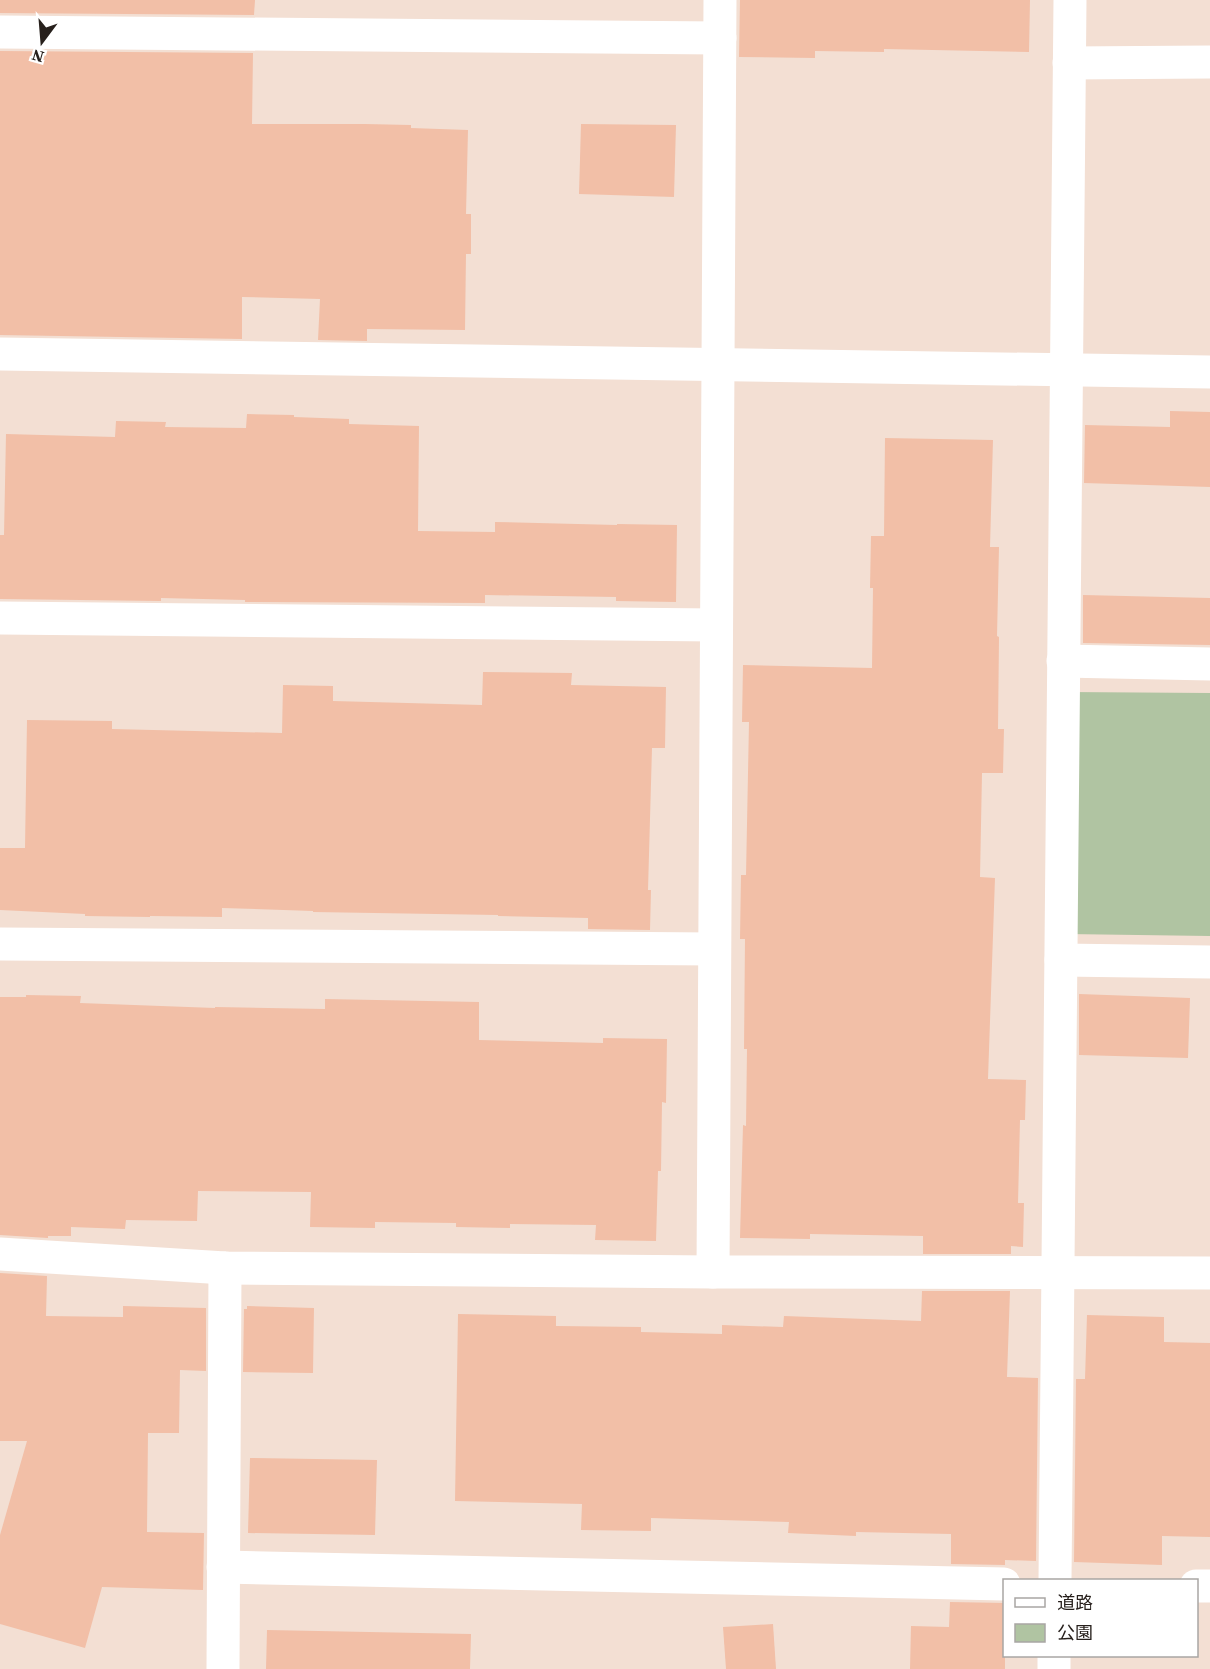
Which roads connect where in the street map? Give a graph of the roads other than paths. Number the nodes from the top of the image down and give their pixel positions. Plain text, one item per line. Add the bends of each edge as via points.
1 (720, 0) edge
2 (1070, 0) edge
3 (0, 32) edge
4 (720, 38) junction
5 (1210, 62) edge
6 (1069, 63) junction
7 (0, 354) edge
8 (718, 364) junction
9 (1066, 369) junction
10 (1210, 372) edge
11 (0, 618) edge
12 (717, 626) junction
13 (1063, 661) junction
14 (1210, 664) edge
15 (0, 944) edge
16 (714, 950) junction
17 (1061, 960) junction
18 (1210, 962) edge
19 (0, 1254) edge
20 (225, 1268) junction
21 (712, 1272) junction
22 (1057, 1272) junction
23 (1210, 1274) edge
24 (223, 1567) junction
25 (1055, 1579) edge
26 (1003, 1584) edge
27 (223, 1669) edge

1 - 4 street
2 - 6 street
3 - 4 street
4 - 8 street
5 - 6 street
6 - 9 street
7 - 8 street
8 - 9 street
8 - 12 street
9 - 10 street
9 - 13 street
11 - 12 street
12 - 16 street
13 - 14 street
13 - 17 street
15 - 16 street
16 - 21 street
17 - 18 street
17 - 22 street
19 - 20 street
20 - 21 street
20 - 24 street
21 - 22 street
22 - 23 street
22 - 25 street
24 - 26 street
24 - 27 street

